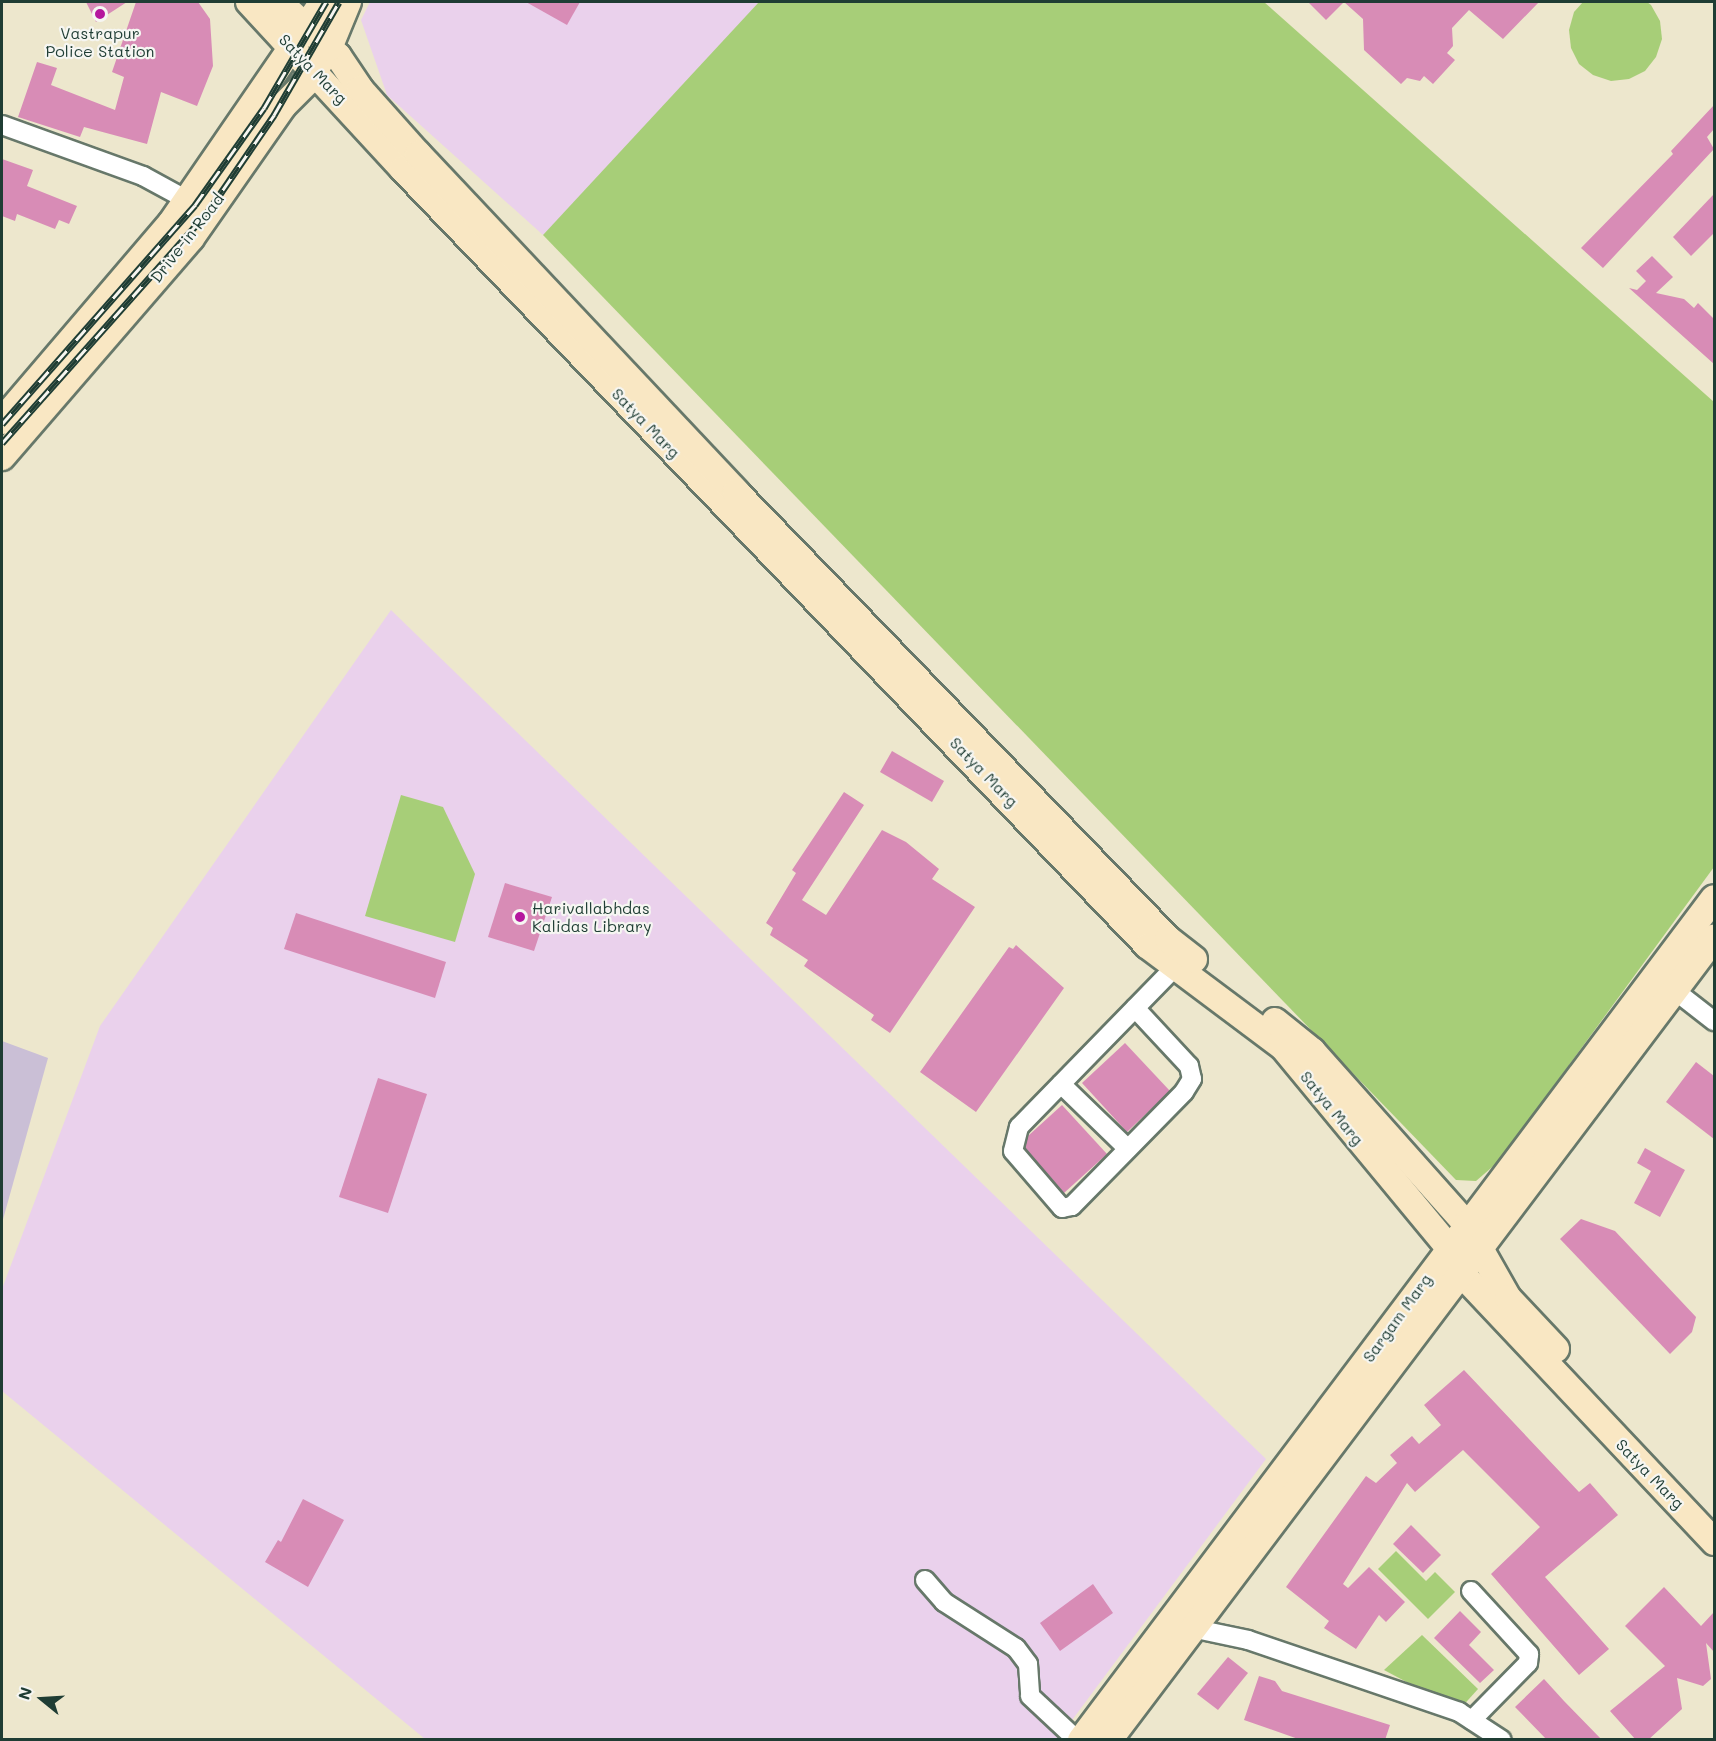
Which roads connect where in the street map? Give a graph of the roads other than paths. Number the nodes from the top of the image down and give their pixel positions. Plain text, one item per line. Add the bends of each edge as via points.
1 (249, 2) edge
2 (279, 2) edge
3 (323, 2) edge
4 (348, 2) edge
5 (307, 27) junction
6 (291, 47) junction
7 (329, 48) junction
8 (314, 72) junction
9 (2, 125) edge
10 (187, 200) junction
11 (2, 421) edge
12 (2, 457) edge
13 (1074, 854) junction
14 (1714, 898) edge
15 (1714, 938) edge
16 (1175, 967) junction
17 (1674, 990) junction
18 (1136, 1008) junction
19 (1714, 1021) edge
20 (1061, 1084) junction
21 (1128, 1149) junction
22 (1466, 1224) junction
23 (1449, 1248) junction
24 (1478, 1248) junction
25 (1460, 1272) junction
26 (1714, 1517) edge
27 (1714, 1542) edge
28 (926, 1580) dead end
29 (1471, 1591) dead end
30 (1196, 1629) junction
31 (1472, 1720) junction
32 (1079, 1740) edge
33 (1109, 1740) edge
34 (1502, 1740) edge

1 - 6 main road, Satya Marg
2 - 5 main road, Satya Marg
3 - 5 main road, Drive-in Road
4 - 7 main road, Drive-in Road
5 - 6 main road, Drive-in Road
5 - 7 main road, Satya Marg
6 - 8 main road, Satya Marg
6 - 10 main road, Drive-in Road
7 - 8 main road, Drive-in Road
7 - 13 main road, Satya Marg via 418,154
8 - 12 main road, Drive-in Road via 283,106 191,238
8 - 13 main road, Satya Marg via 704,484
9 - 10 street via 143,176
10 - 11 main road, Drive-in Road
13 - 16 main road, Satya Marg via 1148,946
13 - 22 main road, Satya Marg via 1168,939 1312,1051
14 - 22 main road, Sargam Marg via 1599,1055
15 - 17 main road, Sargam Marg
16 - 18 street
16 - 23 main road, Satya Marg via 1283,1047
17 - 19 street
17 - 24 main road, Sargam Marg
18 - 20 street
18 - 21 street via 1190,1066 1192,1078 1184,1092
20 - 21 street
20 - 21 street via 1019,1127 1013,1151 1062,1208 1072,1206
22 - 23 main road, Sargam Marg
22 - 24 main road, Satya Marg
23 - 25 main road, Satya Marg
23 - 32 main road, Sargam Marg
24 - 25 main road, Sargam Marg
24 - 26 main road, Satya Marg via 1508,1298
25 - 27 main road, Satya Marg
25 - 30 main road, Sargam Marg
28 - 32 street via 944,1602 1016,1648 1028,1664 1030,1696
29 - 31 street via 1529,1654 1528,1663
30 - 31 street via 1248,1640
30 - 33 main road, Sargam Marg
31 - 34 street

